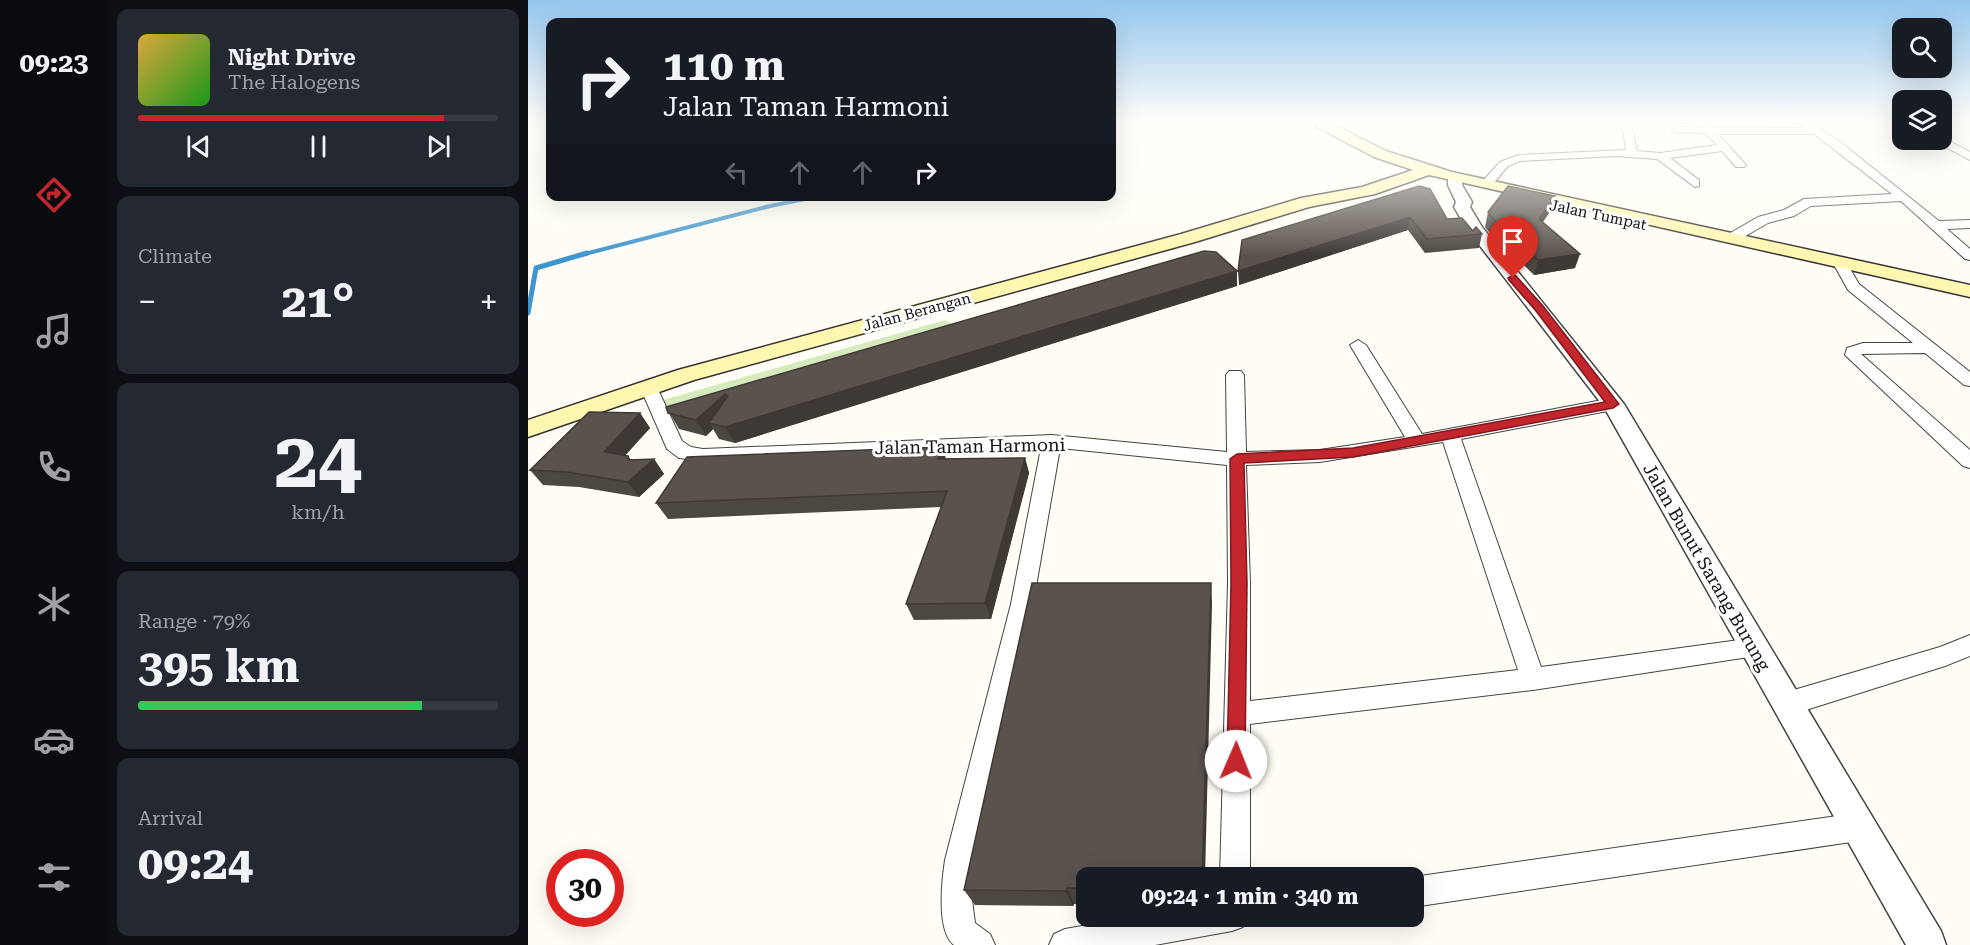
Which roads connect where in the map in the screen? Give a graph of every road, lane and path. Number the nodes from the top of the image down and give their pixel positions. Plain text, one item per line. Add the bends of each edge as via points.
1 (1383, 168) edge
2 (1408, 168) edge
3 (1408, 168) edge
4 (1490, 168) edge
5 (1676, 168) edge
6 (1868, 168) edge
7 (1385, 181) junction
8 (1446, 181) junction
9 (1695, 183) dead end
10 (1542, 197) junction
11 (1904, 197) junction
12 (1970, 224) edge
13 (1935, 225) junction
14 (1689, 230) junction
15 (1730, 239) junction
16 (1970, 256) edge
17 (1840, 263) junction
18 (1970, 291) edge
19 (1358, 345) dead end
20 (1928, 348) junction
21 (1235, 375) dead end
22 (1970, 381) edge
23 (650, 387) junction
24 (1613, 404) junction
25 (528, 429) edge
26 (1450, 435) junction
27 (1052, 441) junction
28 (1417, 441) junction
29 (1237, 459) junction
30 (1970, 461) edge
31 (1970, 645) edge
32 (1754, 648) junction
33 (1533, 680) junction
34 (1787, 704) junction
35 (1237, 714) junction
36 (1858, 827) junction
37 (1235, 867) edge
38 (1424, 890) edge
39 (1169, 927) edge
40 (979, 945) edge
41 (1065, 945) edge
42 (1927, 945) edge

1 - 7 main road
2 - 8 main road
3 - 8 main road, Jalan Tumpat
4 - 8 street
5 - 9 street
6 - 11 street
7 - 8 main road, Jalan Berangan
7 - 8 main road
7 - 23 main road, Jalan Berangan via 1325,201 1307,202
8 - 10 main road, Jalan Tumpat
8 - 10 main road
8 - 14 main road, Jalan Tumpat via 1654,227
8 - 24 street, Jalan Bunut Sarang Burung via 1500,263
10 - 14 main road, Jalan Tumpat
11 - 13 street
11 - 15 street via 1808,202 1789,213 1763,220
12 - 13 street
13 - 16 street
14 - 15 main road, Jalan Tumpat
15 - 17 main road, Jalan Tumpat
17 - 18 main road, Jalan Tumpat
17 - 20 street via 1853,287
19 - 28 street
20 - 22 street
20 - 30 street via 1857,348 1852,355
21 - 29 street
23 - 25 main road, Jalan Berangan
23 - 27 street, Jalan Taman Harmoni via 674,445 686,453
24 - 26 street, Jalan Taman Harmoni
24 - 32 street, Jalan Bunut Sarang Burung
26 - 28 street, Jalan Taman Harmoni
26 - 33 street
27 - 29 street, Jalan Taman Harmoni
27 - 40 street via 1022,604 960,860 956,892 961,931
28 - 29 street, Jalan Taman Harmoni via 1320,456
29 - 35 street
31 - 34 street
32 - 33 street
32 - 34 street, Jalan Bunut Sarang Burung
33 - 35 street
34 - 36 street, Jalan Bunut Sarang Burung
35 - 37 street
36 - 38 street
36 - 42 street, Jalan Bunut Sarang Burung
39 - 41 street

